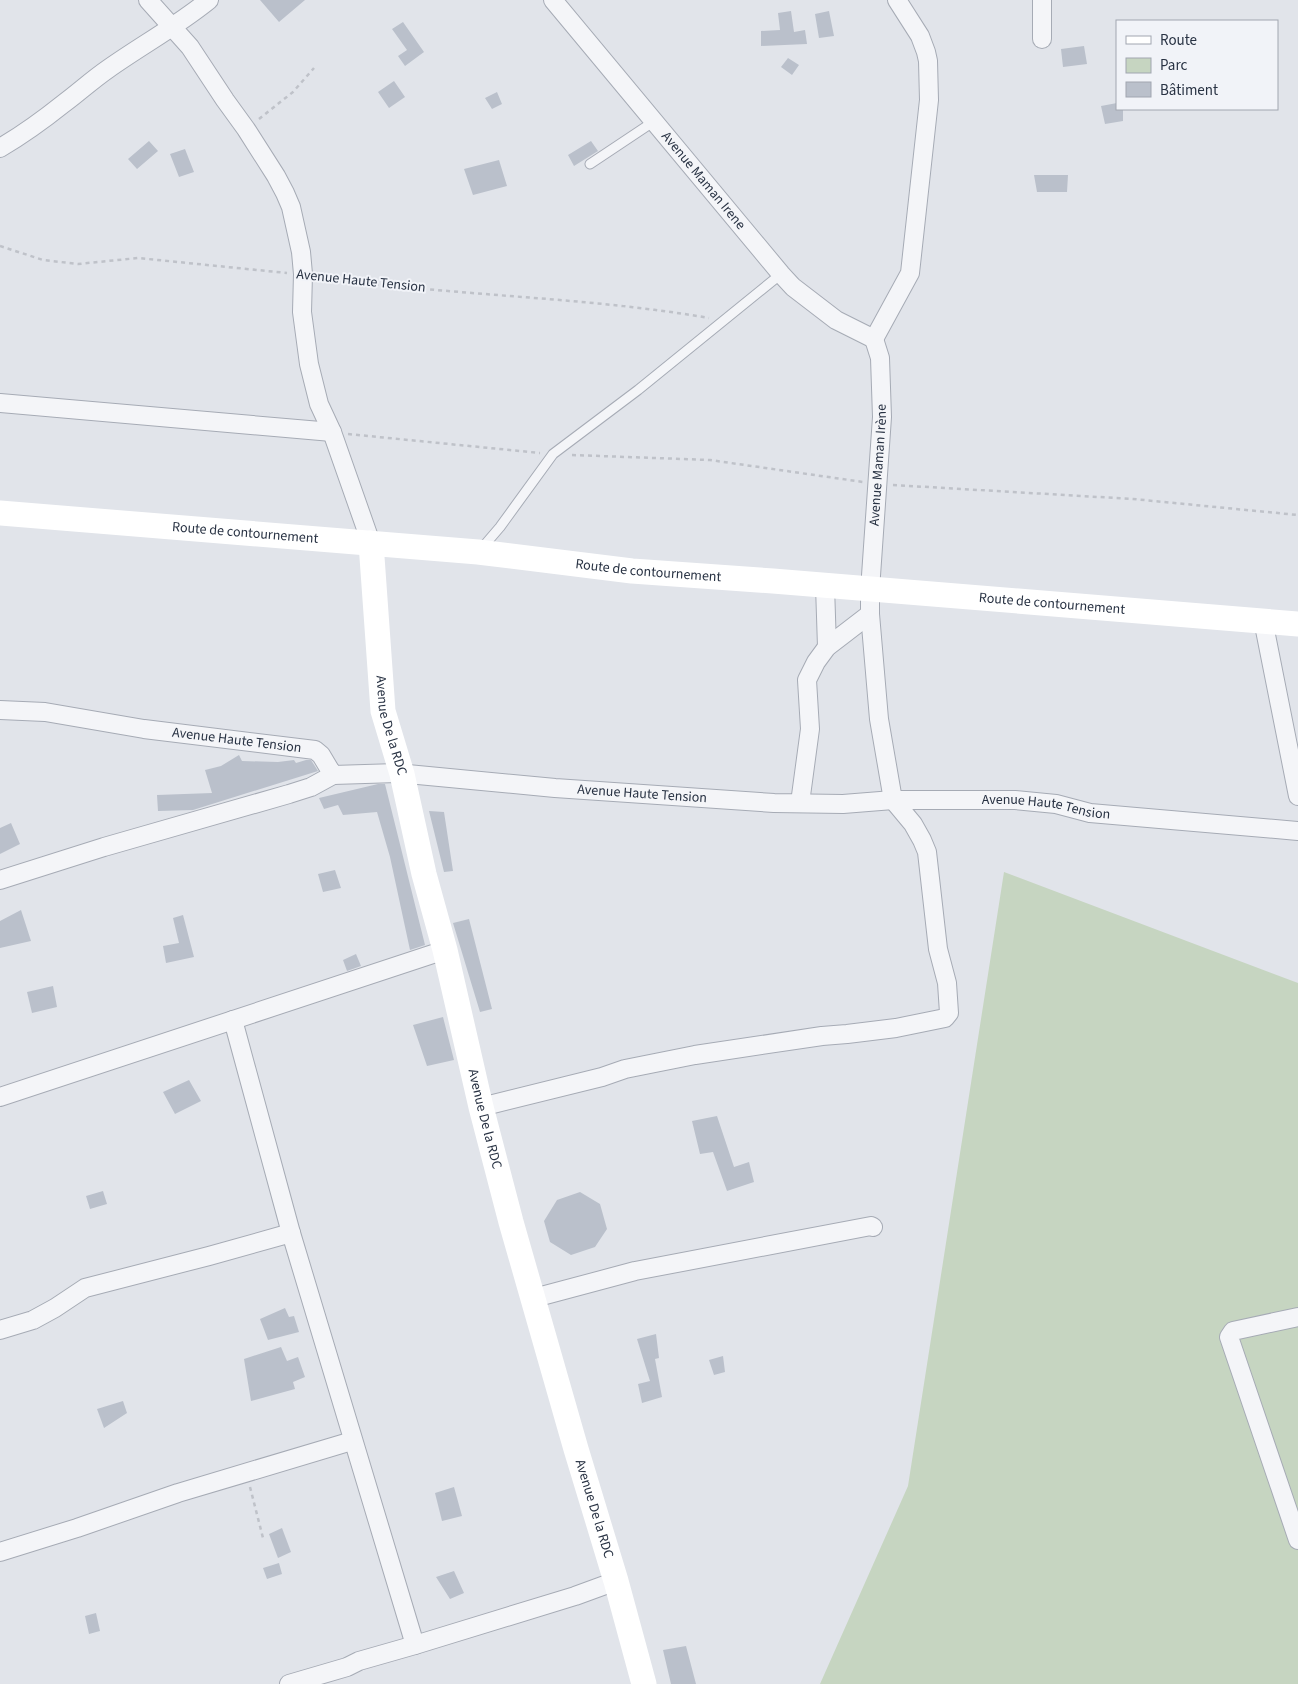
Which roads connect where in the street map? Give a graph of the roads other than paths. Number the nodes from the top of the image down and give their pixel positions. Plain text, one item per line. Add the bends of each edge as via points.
1 (148, 0) edge
2 (209, 0) edge
3 (553, 0) edge
4 (897, 0) edge
5 (1042, 0) edge
6 (172, 27) junction
7 (1042, 39) dead end
8 (653, 122) junction
9 (0, 148) edge
10 (590, 164) dead end
11 (781, 274) junction
12 (874, 339) junction
13 (0, 403) edge
14 (332, 432) junction
15 (0, 513) edge
16 (371, 543) junction
17 (478, 552) junction
18 (825, 586) junction
19 (870, 602) junction
20 (1263, 620) junction
21 (1298, 624) edge
22 (827, 647) junction
23 (0, 710) edge
24 (402, 774) junction
25 (333, 776) junction
26 (1298, 796) edge
27 (894, 800) junction
28 (800, 803) junction
29 (1298, 832) edge
30 (0, 880) edge
31 (445, 950) junction
32 (233, 1020) junction
33 (0, 1097) edge
34 (482, 1107) junction
35 (873, 1227) dead end
36 (291, 1233) junction
37 (534, 1298) junction
38 (1298, 1317) edge
39 (0, 1330) edge
40 (352, 1441) junction
41 (1298, 1540) edge
42 (0, 1552) edge
43 (616, 1581) junction
44 (415, 1645) junction
45 (289, 1684) edge
46 (644, 1684) edge

1 - 6 street
2 - 6 street
3 - 8 street, Avenue Maman Irene
4 - 12 street via 920,36 926,52 929,100 910,273
5 - 7 street
6 - 9 street
6 - 14 street via 190,47 246,129 291,207 301,252 302,312 309,364 319,404
8 - 10 lane
8 - 11 street, Avenue Maman Irene
11 - 12 street, Avenue Maman Irene via 836,320
11 - 17 lane via 553,454
12 - 19 street, Avenue Maman Irène via 880,358 882,417
13 - 14 street
14 - 16 street
15 - 16 street, Route de contournement
16 - 17 street, Route de contournement
16 - 24 street, Avenue De la RDC via 383,711
17 - 18 street, Route de contournement via 632,571
18 - 19 street, Route de contournement
18 - 22 street
19 - 20 street, Route de contournement
19 - 22 street
19 - 27 street, Avenue Maman Irène via 879,719
20 - 21 street, Route de contournement
20 - 26 street
22 - 28 street via 807,680 810,729
23 - 25 street, Avenue Haute Tension via 45,712 144,729 315,750
24 - 25 street, Avenue Haute Tension
24 - 28 street, Avenue Haute Tension via 555,788
24 - 31 street, Avenue De la RDC
25 - 30 street via 289,794
27 - 28 street, Avenue Haute Tension
27 - 29 street, Avenue Haute Tension via 1015,800 1056,804 1090,813
27 - 34 street via 913,824 926,852 938,949 948,989 949,1013 945,1018 896,1028 695,1055
31 - 32 street
31 - 34 street, Avenue De la RDC
32 - 33 street
32 - 36 street
34 - 37 street, Avenue De la RDC
35 - 37 street via 635,1271
36 - 39 street via 85,1288 33,1320
36 - 40 street
37 - 43 street, Avenue De la RDC
38 - 41 street via 1233,1332 1229,1337
40 - 42 street via 244,1472
40 - 44 street
43 - 44 street
43 - 46 street, Avenue De la RDC
44 - 45 street

